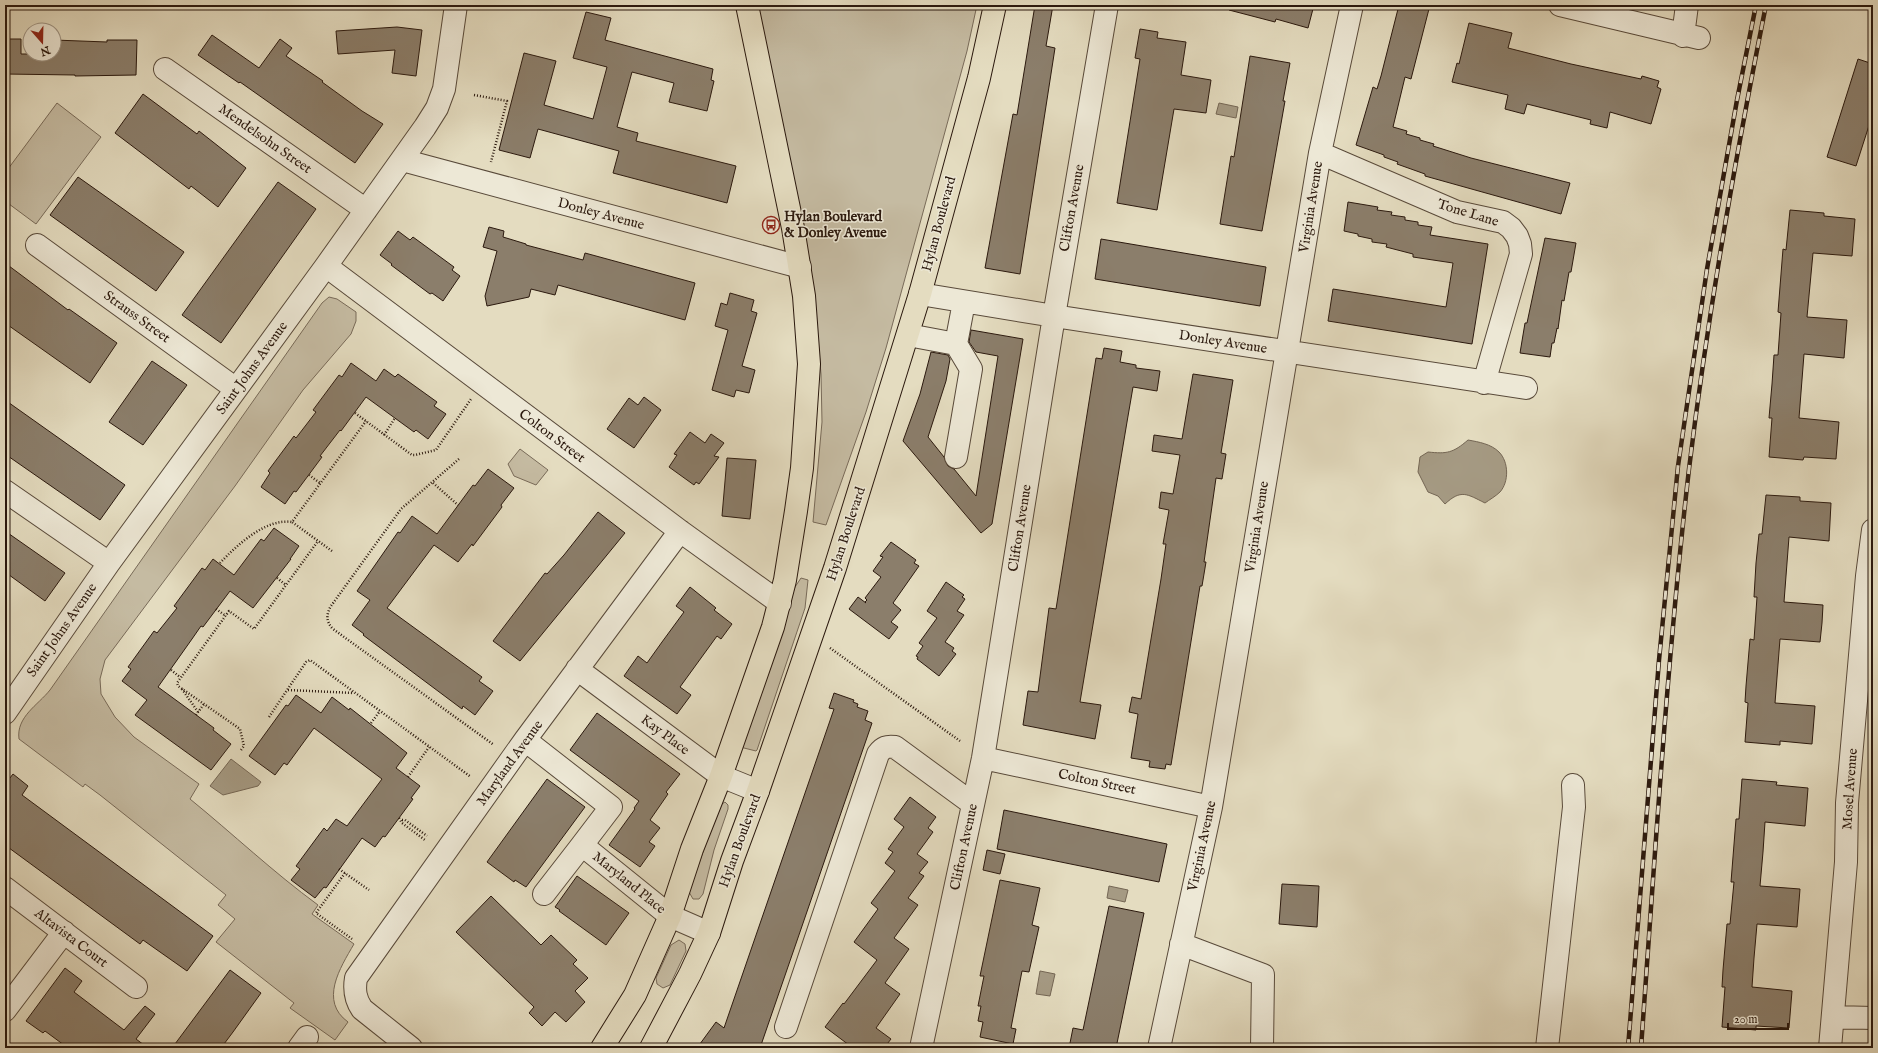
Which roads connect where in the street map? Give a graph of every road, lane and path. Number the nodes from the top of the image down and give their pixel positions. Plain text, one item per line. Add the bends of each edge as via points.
1 (456, 5) edge
2 (995, 5) edge
3 (1107, 5) edge
4 (1352, 5) edge
5 (1560, 5) edge
6 (1687, 5) edge
7 (741, 7) edge
8 (165, 69) dead end
9 (474, 95) dead end
10 (1320, 153) junction
11 (402, 160) junction
12 (491, 164) dead end
13 (366, 210) junction
14 (37, 245) dead end
15 (326, 266) junction
16 (800, 267) junction
17 (920, 294) junction
18 (964, 302) junction
19 (1054, 316) junction
20 (908, 335) junction
21 (956, 344) junction
22 (1287, 352) junction
23 (1484, 383) junction
24 (1526, 388) dead end
25 (236, 389) junction
26 (472, 398) dead end
27 (355, 413) dead end
28 (395, 418) dead end
29 (366, 421) junction
30 (384, 435) junction
31 (956, 457) dead end
32 (459, 459) dead end
33 (309, 475) dead end
34 (320, 483) junction
35 (433, 483) junction
36 (5, 491) edge
37 (458, 505) dead end
38 (292, 522) junction
39 (1873, 530) edge
40 (680, 531) junction
41 (318, 541) junction
42 (332, 551) dead end
43 (109, 563) junction
44 (220, 563) dead end
45 (1870, 576) edge
46 (278, 578) dead end
47 (286, 585) junction
48 (780, 603) junction
49 (216, 609) dead end
50 (226, 616) junction
51 (828, 647) dead end
52 (577, 669) junction
53 (171, 670) dead end
54 (180, 677) junction
55 (182, 688) junction
56 (287, 690) junction
57 (355, 692) junction
58 (204, 704) junction
59 (380, 711) junction
60 (5, 712) edge
61 (270, 716) dead end
62 (371, 724) dead end
63 (526, 740) junction
64 (960, 741) dead end
65 (494, 745) dead end
66 (429, 747) junction
67 (241, 750) dead end
68 (983, 758) junction
69 (721, 776) junction
70 (408, 777) dead end
71 (470, 777) dead end
72 (1574, 785) dead end
73 (758, 791) junction
74 (973, 804) junction
75 (1211, 807) junction
76 (427, 836) dead end
77 (425, 840) dead end
78 (582, 845) junction
79 (339, 869) dead end
80 (345, 873) junction
81 (5, 888) edge
82 (369, 890) dead end
83 (544, 894) dead end
84 (670, 916) junction
85 (64, 932) junction
86 (709, 933) junction
87 (352, 939) dead end
88 (1181, 944) junction
89 (136, 987) dead end
90 (5, 1010) edge
91 (1833, 1017) junction
92 (1873, 1018) edge
93 (786, 1027) dead end
94 (411, 1048) edge
95 (602, 1048) edge
96 (651, 1048) edge
97 (921, 1048) edge
98 (1159, 1048) edge
99 (1262, 1048) edge
100 (1547, 1048) edge
101 (1830, 1048) edge

1 - 11 street, Saint Johns Avenue via 444,90 437,108
2 - 17 main road, Hylan Boulevard via 979,78
3 - 19 street, Clifton Avenue
4 - 10 street, Virginia Avenue
5 - 6 street via 1691,37
7 - 16 main road
8 - 13 street, Mendelsohn Street
9 - 12 path via 507,101
10 - 22 street, Virginia Avenue
10 - 23 street, Tone Lane via 1457,212 1503,222 1517,236 1521,254
11 - 13 street, Saint Johns Avenue
11 - 16 street, Donley Avenue
13 - 15 street, Saint Johns Avenue
14 - 25 street, Strauss Street
15 - 25 street, Saint Johns Avenue
15 - 40 street, Colton Street
16 - 48 main road via 808,334 808,390 800,482 790,555
17 - 18 street, Donley Avenue
17 - 20 main road, Hylan Boulevard
18 - 19 street, Donley Avenue
18 - 21 street
19 - 22 street, Donley Avenue
19 - 68 street, Clifton Avenue
20 - 21 street
20 - 73 main road, Hylan Boulevard via 835,568
21 - 31 street via 971,369
22 - 23 street, Donley Avenue
22 - 75 street, Virginia Avenue
23 - 24 street, Donley Avenue
25 - 43 street, Saint Johns Avenue
26 - 30 path via 438,448 432,452 412,455
27 - 29 path
28 - 30 path
29 - 30 path
29 - 34 path
32 - 35 path
33 - 34 path
34 - 38 path
35 - 37 path
35 - 65 path via 401,509 331,606 328,621 333,629
36 - 43 street
38 - 41 path
38 - 44 path via 268,524 231,551
39 - 45 street, Mosel Avenue
40 - 48 street, Colton Street
40 - 52 street, Maryland Avenue
41 - 42 path
41 - 47 path
43 - 60 street, Saint Johns Avenue
45 - 91 street, Mosel Avenue via 1847,803 1846,862
46 - 47 path
47 - 50 path via 254,629 229,611
48 - 69 main road
49 - 50 path
50 - 54 path
51 - 64 path
52 - 63 street, Maryland Avenue
52 - 69 street, Kay Place
53 - 54 path
54 - 55 path via 176,683
55 - 58 path
55 - 58 path via 197,714
56 - 57 path
56 - 57 path via 310,660
56 - 61 path
57 - 59 path
58 - 67 path via 240,729 244,746
59 - 62 path
59 - 66 path
63 - 78 street, Maryland Place via 611,807
63 - 94 street, Maryland Avenue via 356,978 354,989 357,1001 369,1016
66 - 70 path
66 - 71 path
68 - 74 street, Clifton Avenue
68 - 75 street, Colton Street
69 - 73 street, Kay Place
69 - 84 main road via 692,849
72 - 100 street via 1574,807
73 - 86 main road, Hylan Boulevard via 732,860
74 - 93 street via 895,747 888,746 882,749 878,754
74 - 97 street, Clifton Avenue
75 - 88 street, Virginia Avenue
76 - 77 path via 400,819
78 - 83 street
78 - 84 street, Maryland Place
79 - 80 path
80 - 82 path
80 - 87 path via 316,914
81 - 85 street, Altavista Court
84 - 86 street, Maryland Place
84 - 95 main road via 634,995
85 - 89 street, Altavista Court
85 - 90 street
86 - 96 main road, Hylan Boulevard
88 - 98 street, Virginia Avenue
88 - 99 street via 1263,975
91 - 92 street
91 - 101 street, Mosel Avenue

